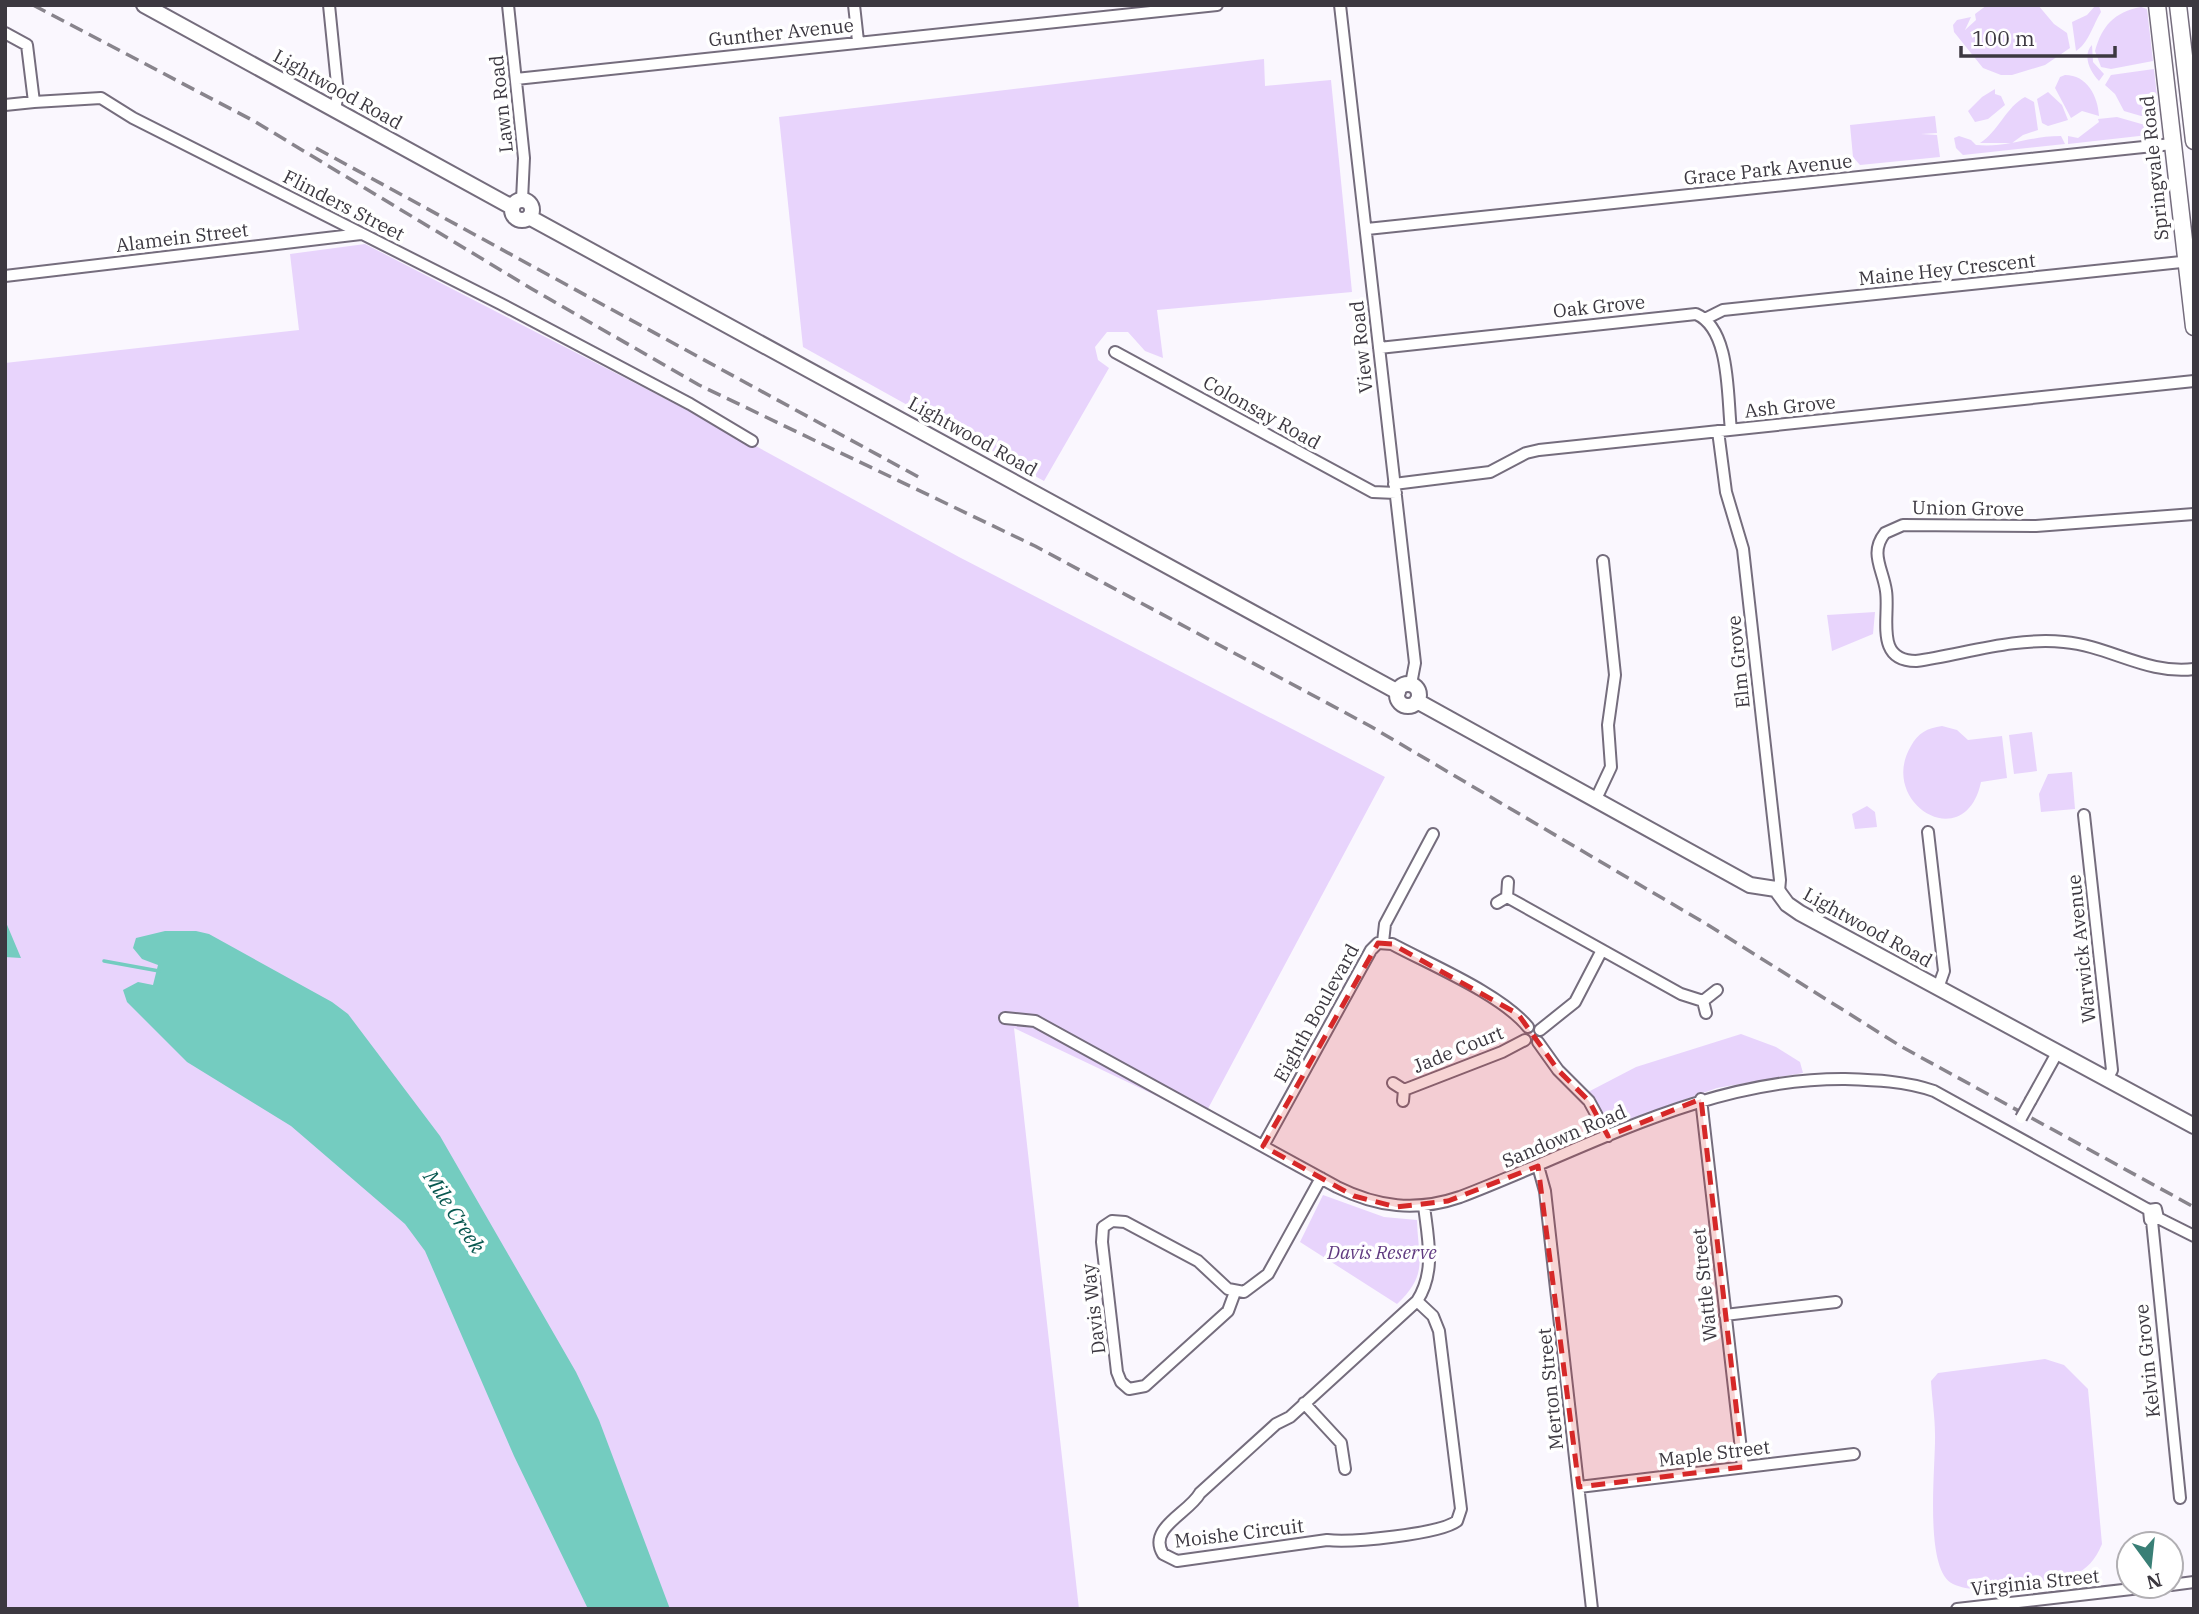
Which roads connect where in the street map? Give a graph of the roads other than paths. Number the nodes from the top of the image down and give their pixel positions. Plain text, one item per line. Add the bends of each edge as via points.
1 (144, 5) edge
2 (329, 5) edge
3 (508, 5) edge
4 (854, 5) edge
5 (1217, 5) edge
6 (1340, 5) edge
7 (2157, 5) edge
8 (2178, 5) edge
9 (5, 33) edge
10 (858, 41) junction
11 (2186, 76) junction
12 (2165, 78) junction
13 (516, 79) junction
14 (34, 102) junction
15 (5, 105) edge
16 (335, 108) junction
17 (2194, 141) edge
18 (2172, 144) junction
19 (517, 203) junction
20 (1367, 229) junction
21 (362, 234) junction
22 (2190, 261) edge
23 (5, 276) edge
24 (1705, 319) junction
25 (2194, 327) edge
26 (1379, 348) junction
27 (1115, 352) dead end
28 (2194, 382) edge
29 (1731, 430) junction
30 (1718, 431) junction
31 (752, 441) dead end
32 (1395, 488) junction
33 (2194, 514) edge
34 (1603, 561) dead end
35 (2194, 669) edge
36 (1411, 684) junction
37 (1398, 692) junction
38 (1417, 701) junction
39 (1595, 802) junction
40 (2084, 815) dead end
41 (1928, 832) dead end
42 (1433, 834) dead end
43 (1508, 882) dead end
44 (1779, 891) junction
45 (1383, 942) junction
46 (1602, 950) junction
47 (1938, 988) junction
48 (1717, 990) dead end
49 (1005, 1018) dead end
50 (1528, 1027) junction
51 (1539, 1036) junction
52 (1525, 1040) junction
53 (2057, 1053) junction
54 (2107, 1079) junction
55 (1393, 1083) dead end
56 (1701, 1099) junction
57 (2194, 1126) edge
58 (2013, 1134) junction
59 (1608, 1136) junction
60 (1263, 1146) junction
61 (1538, 1166) junction
62 (1321, 1178) junction
63 (1424, 1206) junction
64 (2153, 1217) junction
65 (2194, 1236) edge
66 (1235, 1292) junction
67 (1417, 1301) junction
68 (1836, 1302) dead end
69 (1725, 1315) junction
70 (1304, 1403) junction
71 (1854, 1454) dead end
72 (1743, 1467) junction
73 (1345, 1469) dead end
74 (1578, 1487) junction
75 (2180, 1498) dead end
76 (2115, 1593) edge
77 (2039, 1604) edge
78 (1592, 1609) edge
79 (1957, 1609) edge

1 - 16 main road, Lightwood Road
2 - 16 street via 338,94
3 - 13 street, Lawn Road
4 - 10 street
5 - 10 street, Gunther Avenue
6 - 20 street, View Road
7 - 12 highway, Springvale Road
8 - 11 highway
9 - 14 street via 27,45
10 - 13 street, Gunther Avenue
11 - 12 highway
11 - 17 highway
12 - 18 highway, Springvale Road
13 - 19 street, Lawn Road via 524,158
14 - 15 street, Flinders Street
14 - 21 street, Flinders Street via 101,98
16 - 19 main road, Lightwood Road
18 - 20 street, Grace Park Avenue
18 - 22 highway, Springvale Road
19 - 37 main road, Lightwood Road via 530,204 529,216
20 - 26 street, View Road
21 - 23 street, Alamein Street
21 - 31 street, Flinders Street
22 - 24 street, Maine Hey Crescent via 1723,310
22 - 25 highway, Springvale Road
24 - 26 street, Oak Grove via 1690,314
24 - 29 street via 1717,331 1721,345
26 - 32 street, View Road
27 - 32 street, Colonsay Road via 1373,492
28 - 29 street, Ash Grove
29 - 30 street, Ash Grove
30 - 32 street, Ash Grove via 1532,451 1490,472
30 - 44 street, Elm Grove via 1726,492 1742,542
32 - 36 street, View Road via 1415,663
33 - 35 street, Union Grove via 2036,526 1903,525 1885,533 1877,552 1886,594 1885,634 1890,649 1900,658 1916,661 2053,641 2089,646 2162,671
34 - 39 street via 1615,675 1608,725 1611,767
36 - 37 main road
36 - 38 main road via 1419,691
37 - 38 main road via 1404,705
38 - 39 main road, Lightwood Road
39 - 44 main road, Lightwood Road via 1750,885
40 - 54 street, Warwick Avenue via 2112,1070
41 - 47 street via 1944,971
42 - 45 street via 1386,921
43 - 46 street via 1502,900
44 - 47 main road, Lightwood Road via 1787,904 1801,913
45 - 50 street, Eighth Boulevard via 1512,1010
45 - 60 street, Eighth Boulevard via 1371,950
46 - 48 street via 1705,1007
46 - 51 street via 1574,1002
47 - 53 main road, Lightwood Road
49 - 60 street, Sandown Road via 1035,1021
50 - 51 street
50 - 52 street
51 - 52 street via 1530,1044
51 - 59 street via 1558,1070 1589,1101
52 - 55 street, Jade Court via 1403,1095
53 - 54 main road, Lightwood Road
53 - 58 street, bridge
54 - 57 main road, Lightwood Road
56 - 58 street, Sandown Road via 1783,1082 1899,1083 1934,1091
56 - 59 street, Sandown Road
56 - 69 street, Wattle Street
58 - 64 street, Sandown Road
59 - 61 street, Sandown Road
60 - 62 street, Sandown Road
61 - 63 street, Sandown Road via 1460,1198
61 - 74 street, Merton Street via 1545,1191
62 - 63 street, Sandown Road via 1371,1202
62 - 66 street via 1268,1274 1250,1289
63 - 67 street, Moishe Circuit via 1430,1268
64 - 65 street, Sandown Road
64 - 75 street, Kelvin Grove
66 - 66 street, Davis Way via 1198,1261 1125,1222 1112,1221 1103,1227 1117,1372 1129,1389 1144,1386 1225,1314
67 - 70 street, Moishe Circuit
67 - 70 street, Moishe Circuit via 1433,1316 1439,1331 1461,1509 1457,1521 1408,1535 1328,1540 1177,1561 1163,1554 1159,1545 1162,1531
68 - 69 street
69 - 72 street, Wattle Street
70 - 73 street via 1340,1443
71 - 72 street, Maple Street
72 - 74 street, Maple Street
74 - 78 street, Merton Street
76 - 77 street, Virginia Street
77 - 79 street, Virginia Street

